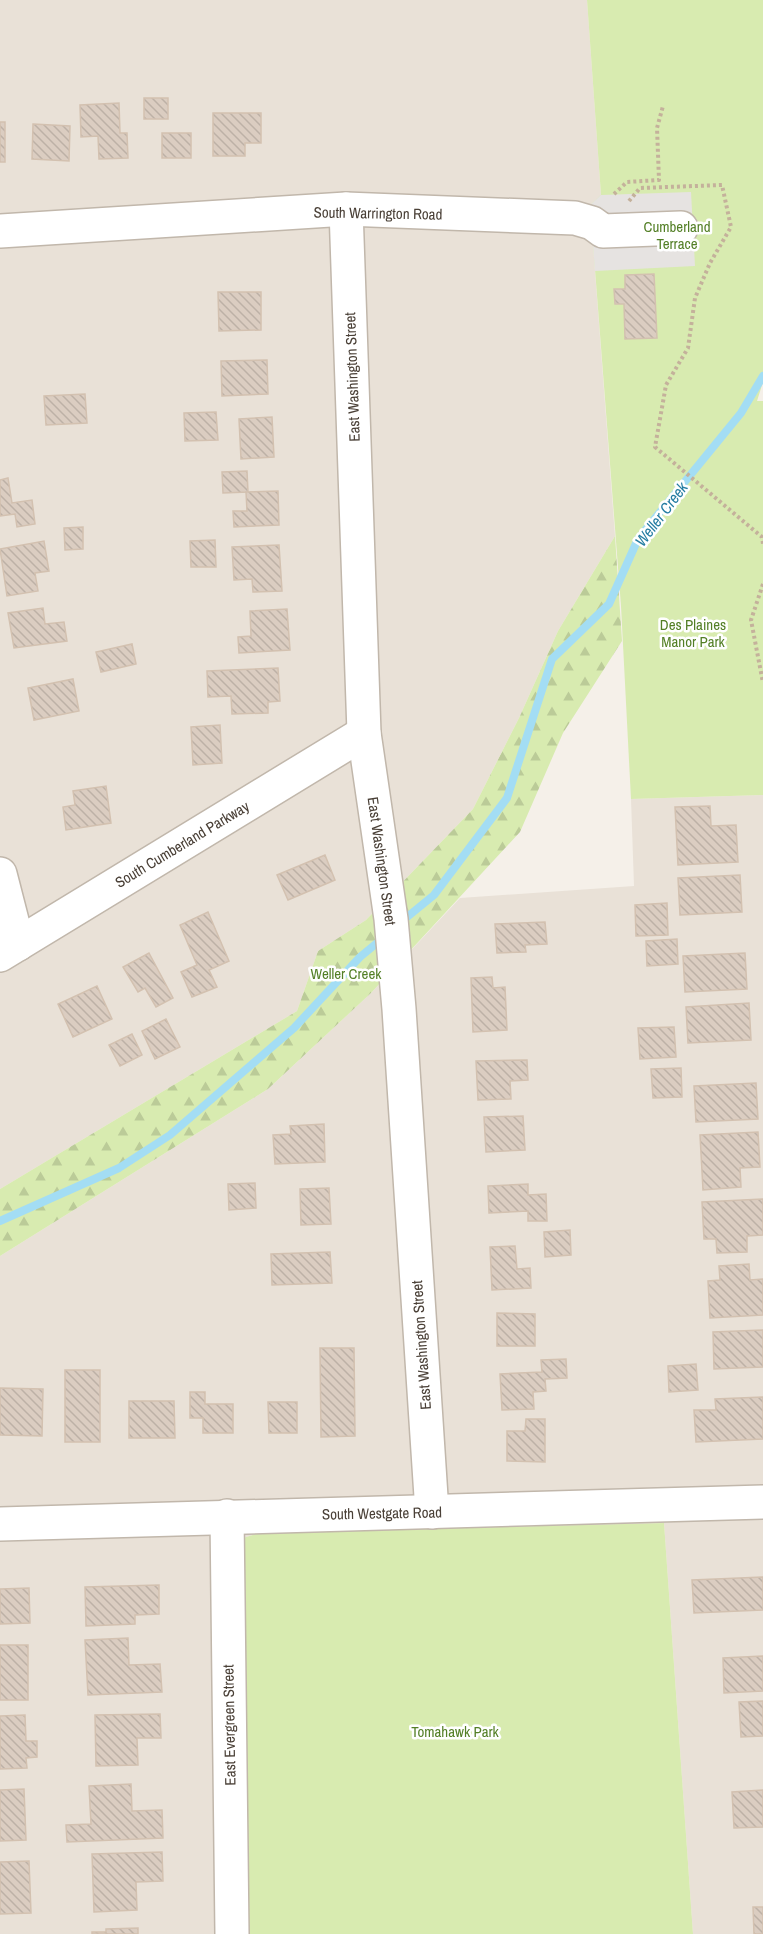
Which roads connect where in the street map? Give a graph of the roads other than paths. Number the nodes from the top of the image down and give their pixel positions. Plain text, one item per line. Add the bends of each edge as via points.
1 (346, 209) junction
2 (681, 228) dead end
3 (0, 231) edge
4 (364, 733) junction
5 (0, 874) edge
6 (9, 950) edge
7 (763, 1502) edge
8 (432, 1512) junction
9 (227, 1516) junction
10 (0, 1524) edge
11 (232, 1934) edge

1 - 2 street, South Warrington Road via 575,218 603,231
1 - 3 street, South Warrington Road
1 - 4 street, East Washington Street
4 - 6 street, South Cumberland Parkway
4 - 8 street, East Washington Street via 391,919 399,1009
5 - 6 street
7 - 8 street, South Westgate Road
8 - 9 street, South Westgate Road
9 - 10 street, South Westgate Road
9 - 11 street, East Evergreen Street

